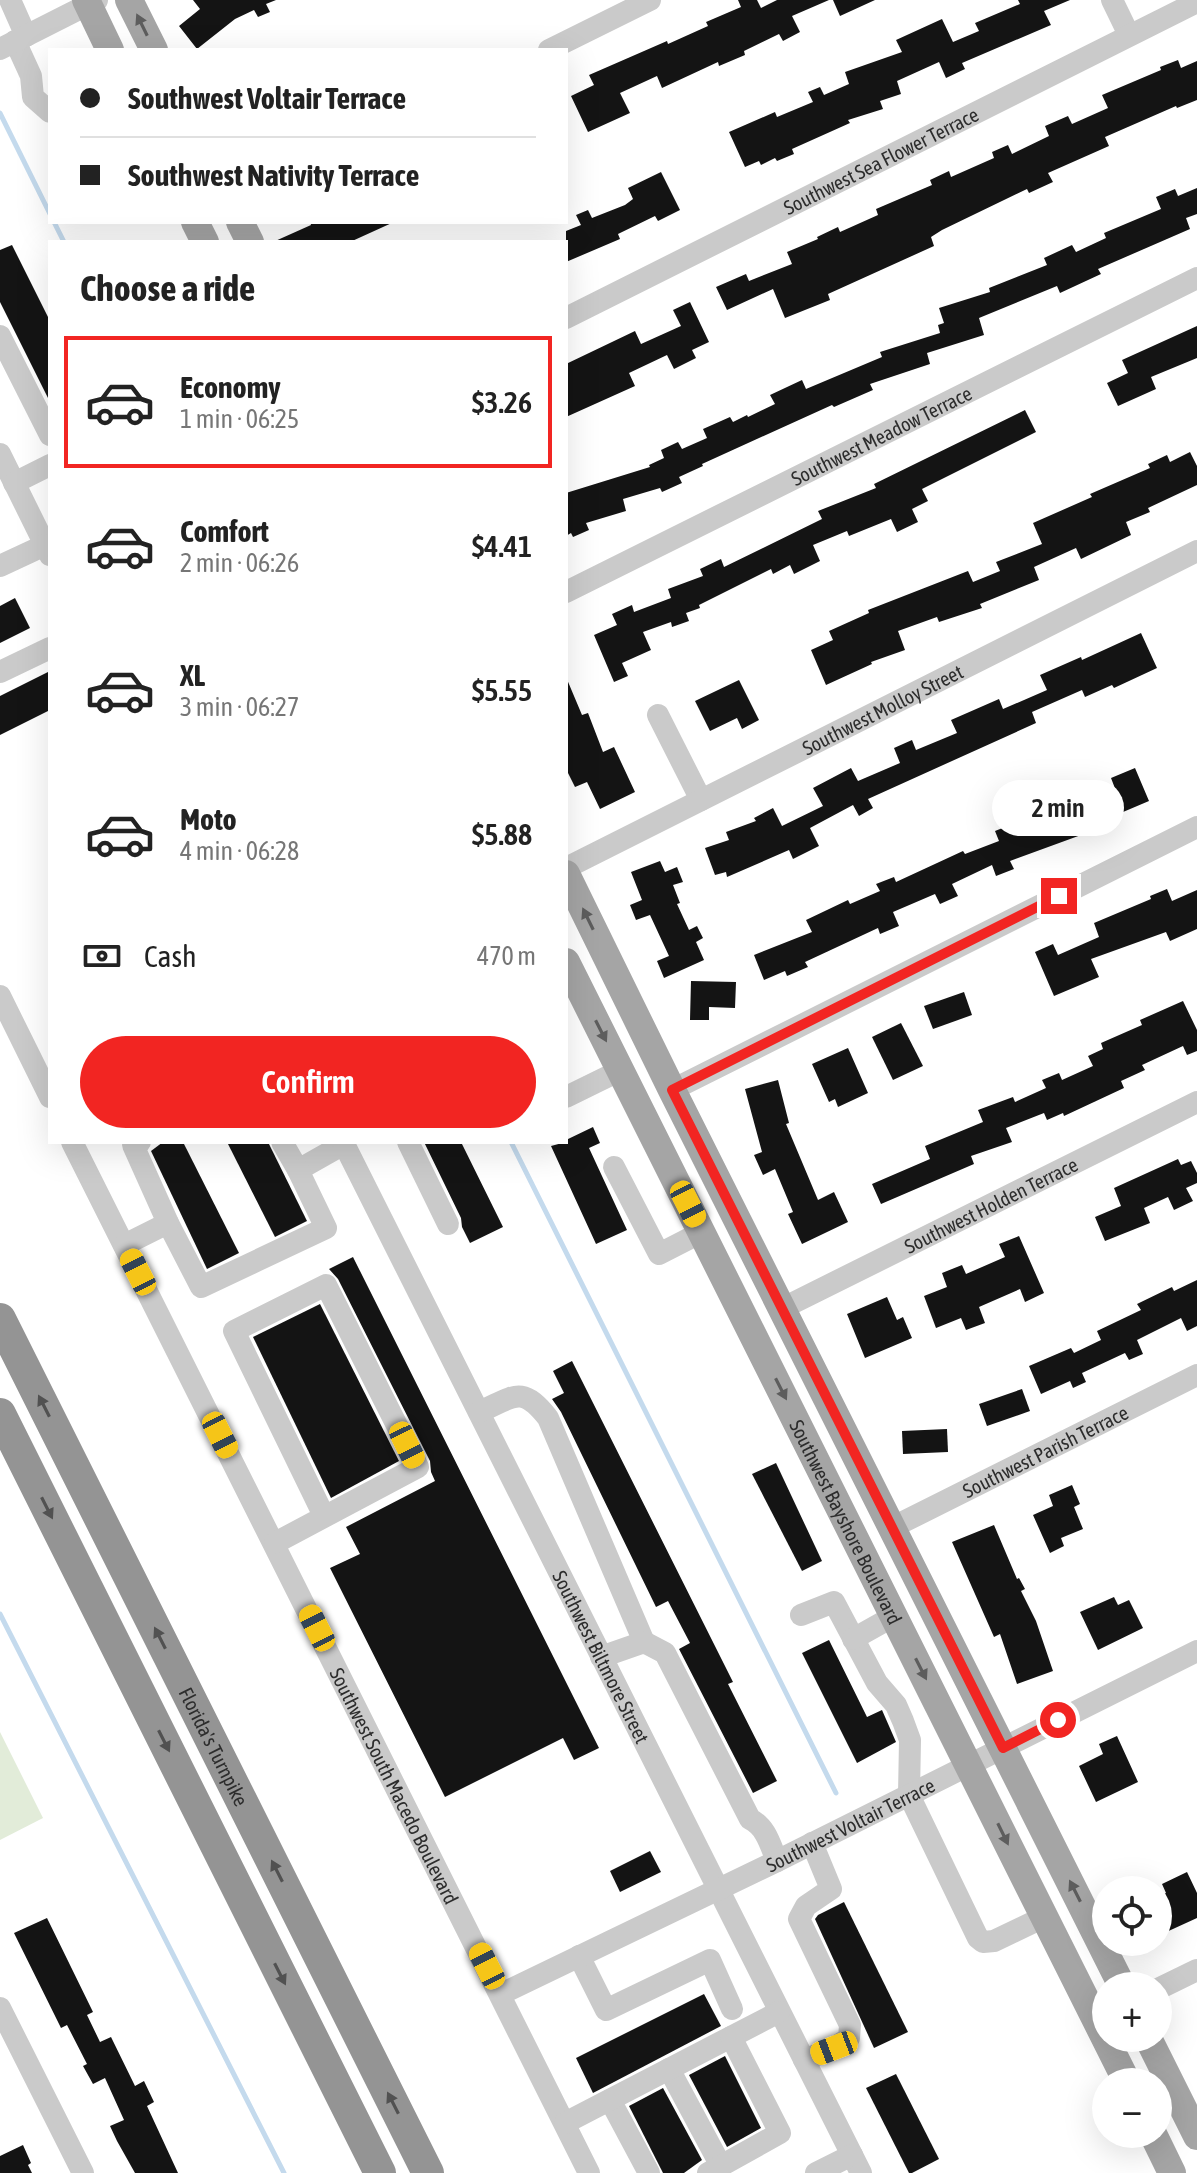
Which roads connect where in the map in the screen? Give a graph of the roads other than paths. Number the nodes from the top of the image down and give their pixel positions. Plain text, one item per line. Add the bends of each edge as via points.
1 (10, 0) edge
2 (129, 0) edge
3 (650, 0) edge
4 (1112, 0) edge
5 (90, 2) edge
6 (1197, 2) edge
7 (1129, 35) junction
8 (14, 42) edge
9 (109, 48) edge
10 (153, 48) edge
11 (553, 48) edge
12 (48, 110) edge
13 (1197, 278) edge
14 (568, 317) edge
15 (0, 336) edge
16 (48, 431) edge
17 (0, 454) edge
18 (48, 466) edge
19 (14, 483) junction
20 (47, 543) edge
21 (1197, 551) edge
22 (0, 566) edge
23 (568, 591) edge
24 (48, 649) edge
25 (0, 672) edge
26 (658, 715) dead end
27 (701, 800) junction
28 (1197, 827) edge
29 (568, 870) edge
30 (568, 875) edge
31 (568, 966) edge
32 (0, 996) edge
33 (621, 1070) junction
34 (672, 1090) junction
35 (48, 1093) edge
36 (568, 1096) edge
37 (1197, 1102) edge
38 (73, 1144) edge
39 (135, 1144) edge
40 (283, 1144) edge
41 (342, 1144) edge
42 (345, 1144) edge
43 (409, 1144) edge
44 (661, 1149) junction
45 (614, 1167) dead end
46 (298, 1170) junction
47 (168, 1223) junction
48 (448, 1224) dead end
49 (702, 1232) junction
50 (124, 1245) junction
51 (783, 1308) junction
52 (0, 1319) edge
53 (757, 1342) junction
54 (1197, 1375) edge
55 (479, 1412) junction
56 (0, 1414) edge
57 (873, 1488) junction
58 (324, 1516) junction
59 (893, 1527) junction
60 (275, 1543) junction
61 (801, 1615) dead end
62 (894, 1616) junction
63 (853, 1639) junction
64 (644, 1642) junction
65 (1197, 1651) edge
66 (601, 1657) junction
67 (1003, 1748) junction
68 (969, 1765) junction
69 (909, 1795) junction
70 (812, 1843) junction
71 (777, 1861) junction
72 (718, 1889) junction
73 (1044, 1917) junction
74 (579, 1956) junction
75 (1197, 1970) edge
76 (1115, 1972) edge
77 (1172, 1982) edge
78 (501, 1994) junction
79 (0, 2008) edge
80 (732, 2009) dead end
81 (779, 2012) junction
82 (731, 2037) junction
83 (1155, 2052) edge
84 (804, 2060) junction
85 (1120, 2068) edge
86 (669, 2069) junction
87 (610, 2100) junction
88 (565, 2123) junction
89 (1197, 2136) edge
90 (1160, 2148) edge
91 (856, 2164) edge
92 (715, 2169) edge
93 (83, 2173) edge
94 (380, 2173) edge
95 (428, 2173) edge
96 (589, 2173) edge
97 (649, 2173) edge
98 (816, 2173) edge
99 (1172, 2173) edge

1 - 8 street
10 -> 2 main road
3 - 11 street
4 - 7 street
5 - 8 street
5 - 9 main road
6 - 7 street, Southwest Sea Flower Terrace
7 - 14 street, Southwest Sea Flower Terrace
8 - 12 street via 31,76 33,97
13 - 23 street, Southwest Meadow Terrace
15 - 16 street
17 - 19 street
18 - 19 street
19 - 20 street
20 - 22 street
21 - 27 street, Southwest Molloy Street
24 - 25 street
26 - 27 street
27 - 29 street, Southwest Molloy Street
28 - 34 street
34 -> 30 main road, Southwest Bayshore Boulevard
31 -> 33 main road, Southwest Bayshore Boulevard
32 - 35 street
33 - 36 street
33 - 44 main road, Southwest Bayshore Boulevard
34 - 51 main road, Southwest Bayshore Boulevard
37 - 51 street, Southwest Holden Terrace
38 - 50 street, Southwest South Macedo Boulevard
39 - 47 street
40 - 46 street
41 - 46 street
42 - 55 street, Southwest Biltmore Street
43 - 48 street
44 - 49 main road, Southwest Bayshore Boulevard
44 - 51 main road via 680,1159 739,1281 771,1307
45 - 49 street via 659,1254
46 - 47 street via 326,1228 201,1287
47 - 50 street
49 - 53 main road, Southwest Bayshore Boulevard
50 - 60 street, Southwest South Macedo Boulevard
51 - 57 main road, Southwest Bayshore Boulevard
95 -> 52 highway, Florida's Turnpike
53 - 57 main road via 772,1337 786,1344 854,1479
53 -> 62 main road, Southwest Bayshore Boulevard
54 - 59 street, Southwest Parish Terrace
55 - 64 street via 517,1395 532,1399 548,1418
55 - 66 street, Southwest Biltmore Street
56 -> 94 highway
57 - 59 main road, Southwest Bayshore Boulevard
58 - 58 street via 418,1467 326,1285 234,1331
58 - 60 street
59 - 67 main road, Southwest Bayshore Boulevard
60 - 78 street, Southwest South Macedo Boulevard
61 - 63 street via 834,1602
62 - 63 street
62 -> 68 main road, Southwest Bayshore Boulevard
63 - 69 street via 896,1705 910,1740
64 - 66 street
64 - 71 street via 665,1653
65 - 67 street, Southwest Voltair Terrace
66 - 72 street, Southwest Biltmore Street
67 - 68 street, Southwest Voltair Terrace
76 -> 67 main road, Southwest Bayshore Boulevard
68 - 69 street, Southwest Voltair Terrace
68 -> 73 main road, Southwest Bayshore Boulevard
69 - 70 street, Southwest Voltair Terrace
69 - 73 street via 978,1938 994,1941
70 - 71 street, Southwest Voltair Terrace
70 - 84 street via 831,1889 806,1906 799,1919 850,2025 849,2038
71 - 72 street, Southwest Voltair Terrace
72 - 74 street, Southwest Voltair Terrace
72 - 81 street, Southwest Biltmore Street
73 - 85 main road, Southwest Bayshore Boulevard
74 - 78 street, Southwest Voltair Terrace
74 - 80 street via 606,2010 710,1960
75 - 77 street
78 - 88 street, Southwest South Macedo Boulevard
79 - 93 street
81 - 82 street
81 - 84 street, Southwest Biltmore Street
82 - 86 street
82 - 92 street via 780,2133
83 - 89 main road
84 - 91 street, Southwest Biltmore Street
86 - 87 street
86 - 92 street
87 - 88 street
87 - 97 street
88 - 96 street, Southwest South Macedo Boulevard
90 - 99 main road
91 - 98 street

